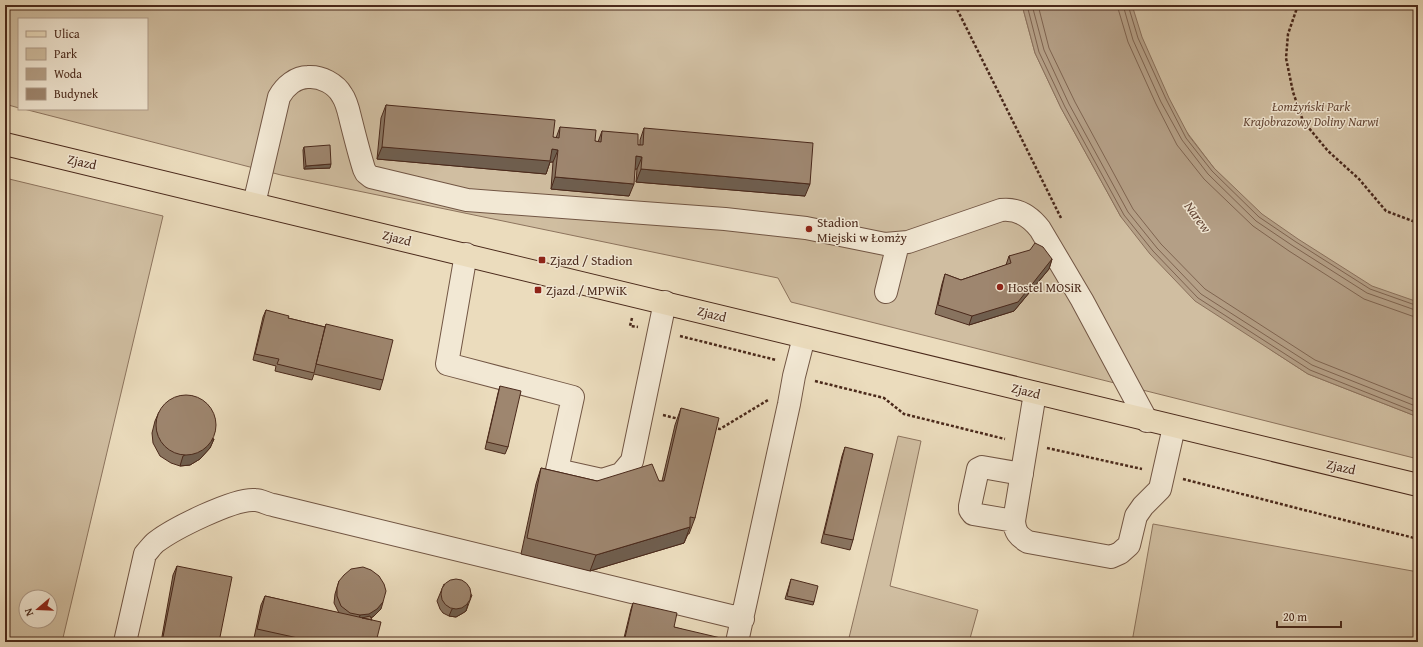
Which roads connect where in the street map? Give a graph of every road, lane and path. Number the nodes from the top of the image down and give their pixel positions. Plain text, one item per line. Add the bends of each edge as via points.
1 (955, 5) edge
2 (1298, 5) edge
3 (5, 144) edge
4 (254, 204) junction
5 (1063, 222) dead end
6 (1418, 223) edge
7 (898, 244) junction
8 (466, 254) junction
9 (886, 292) dead end
10 (636, 296) junction
11 (665, 302) junction
12 (659, 331) junction
13 (804, 337) junction
14 (794, 376) junction
15 (1035, 393) junction
16 (789, 404) junction
17 (642, 410) junction
18 (685, 421) edge
19 (1147, 421) junction
20 (706, 426) edge
21 (1174, 427) junction
22 (1027, 444) junction
23 (1022, 474) junction
24 (1164, 474) junction
25 (1418, 485) edge
26 (1014, 521) junction
27 (1418, 539) edge
28 (743, 619) junction
29 (125, 642) edge
30 (737, 642) edge

1 - 5 path
2 - 6 path via 1288,34 1286,58 1293,92 1303,121 1386,211
3 - 4 main road, Zjazd
4 - 7 lane via 279,96 284,88 292,83 312,77 328,82 342,94 363,165 371,177 466,200 725,219 806,228 885,244
4 - 8 main road, Zjazd
7 - 9 lane
7 - 19 lane via 1001,210 1025,214 1040,229 1082,300
8 - 10 main road, Zjazd
8 - 17 lane via 447,364 573,397 557,470 602,480 621,474 632,461
10 - 11 main road, Zjazd
10 - 12 path via 630,326
11 - 12 lane
11 - 13 main road, Zjazd
12 - 14 path via 778,361 784,365 784,373
12 - 17 lane
13 - 14 lane
13 - 15 main road, Zjazd
14 - 16 lane
14 - 22 path via 884,398 904,414
15 - 19 main road, Zjazd
15 - 22 lane
16 - 20 path via 769,399 720,429
16 - 28 lane
17 - 18 path
19 - 21 main road, Zjazd
21 - 24 lane
21 - 25 main road, Zjazd
22 - 23 lane
22 - 24 path
23 - 26 lane
23 - 26 lane via 982,467 978,469 970,506 973,514
24 - 26 lane via 1160,489 1136,516 1129,545 1111,557 1028,542 1019,536
24 - 27 path
28 - 29 lane via 254,500 218,509 175,530 155,543 145,554
28 - 30 lane

